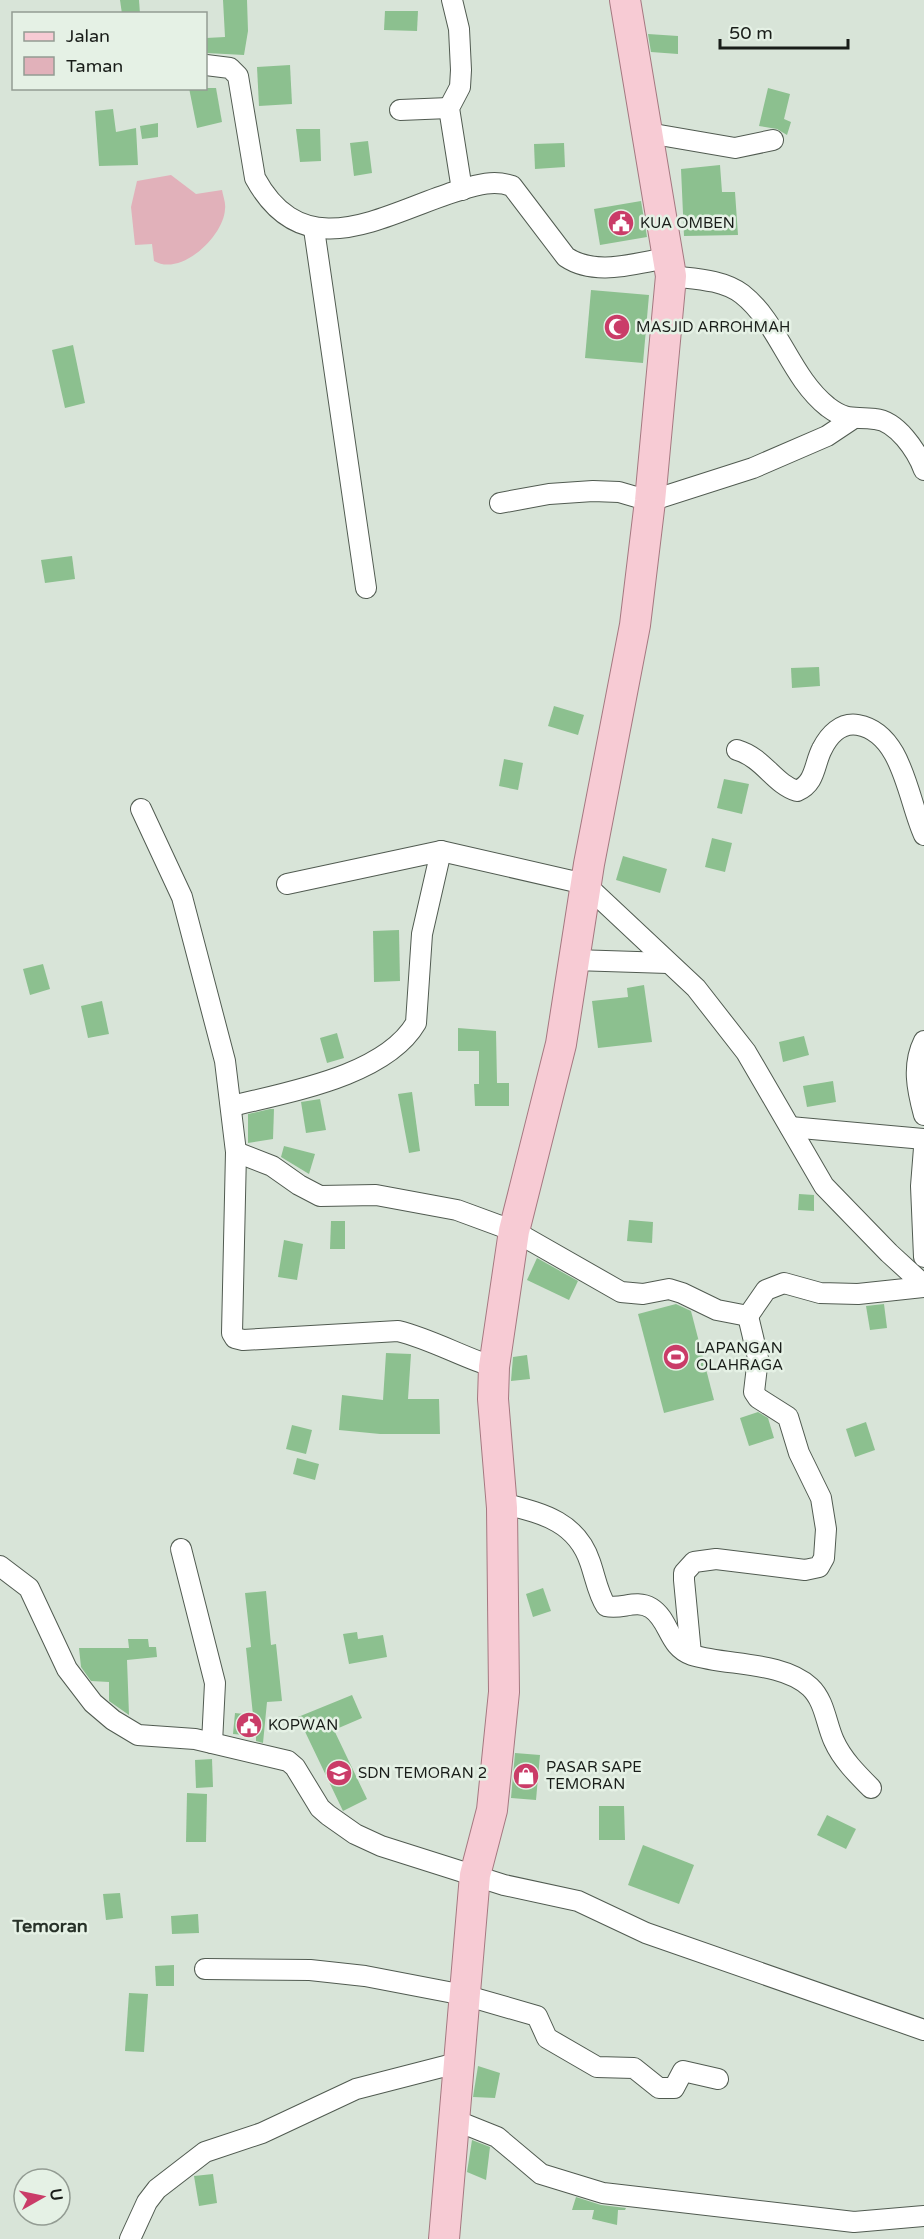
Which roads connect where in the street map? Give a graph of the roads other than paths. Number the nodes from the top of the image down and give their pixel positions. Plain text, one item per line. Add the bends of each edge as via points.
1 (452, 0) edge
2 (625, 0) edge
3 (207, 65) edge
4 (449, 108) junction
5 (400, 110) dead end
6 (648, 133) junction
7 (773, 140) dead end
8 (462, 190) junction
9 (314, 229) junction
10 (669, 267) junction
11 (851, 420) junction
12 (922, 458) edge
13 (650, 501) junction
14 (500, 503) dead end
15 (366, 588) dead end
16 (737, 750) dead end
17 (141, 809) dead end
18 (924, 835) edge
19 (441, 850) junction
20 (287, 884) dead end
21 (585, 884) junction
22 (574, 960) junction
23 (668, 963) junction
24 (924, 1041) edge
25 (232, 1106) junction
26 (924, 1115) edge
27 (790, 1127) junction
28 (924, 1139) edge
29 (924, 1148) edge
30 (236, 1152) junction
31 (514, 1231) junction
32 (924, 1257) edge
33 (924, 1286) edge
34 (748, 1316) junction
35 (494, 1367) junction
36 (502, 1503) junction
37 (181, 1549) dead end
38 (0, 1566) edge
39 (691, 1654) junction
40 (212, 1743) junction
41 (871, 1788) dead end
42 (475, 1875) junction
43 (205, 1969) dead end
44 (464, 1995) junction
45 (924, 2030) edge
46 (457, 2063) junction
47 (717, 2079) dead end
48 (452, 2119) junction
49 (924, 2217) edge
50 (130, 2239) edge
51 (444, 2239) edge

1 - 4 street via 461,61 460,87
2 - 6 main road
3 - 9 street via 230,68 238,76 255,178 266,196
4 - 5 street
4 - 8 street
6 - 7 street via 735,147
6 - 10 main road
8 - 9 street via 363,224 329,231
8 - 10 street via 488,182 512,186 566,257 576,264 599,268
9 - 15 street
10 - 11 street via 740,293 762,317 811,391 832,411
10 - 13 main road
11 - 12 street via 886,422
11 - 13 street via 827,436 761,465
13 - 14 street via 620,492 592,491
13 - 21 main road via 635,626
16 - 18 street via 750,754 798,791 812,779 821,750 832,734 844,725 871,729 897,759
17 - 25 street via 182,897 225,1061
19 - 20 street
19 - 21 street
19 - 25 street via 422,934 416,1023 409,1035 387,1055 314,1087
21 - 22 main road
21 - 23 street
22 - 23 street
22 - 31 main road via 561,1044
23 - 27 street via 696,988 746,1052
24 - 26 street via 916,1066
25 - 30 street
27 - 28 street
27 - 33 street via 824,1186
29 - 32 street
30 - 31 street via 272,1166 320,1196 376,1195 432,1204
30 - 35 street via 232,1333 235,1338 398,1331
31 - 34 street via 621,1292 669,1290 717,1310
31 - 35 main road
33 - 34 street via 858,1294 820,1293 784,1283 766,1290
34 - 39 street via 758,1358 754,1392 791,1422 799,1453 824,1508 824,1558 819,1567 805,1570 716,1559 694,1562 684,1573
35 - 36 main road
36 - 39 street via 562,1522 575,1534 588,1556 606,1606 634,1603 651,1608 676,1645
36 - 42 main road via 504,1692 492,1810
37 - 40 street via 215,1683
38 - 40 street via 29,1588 67,1669 109,1717 138,1735
39 - 41 street via 757,1667 793,1677 810,1687 819,1697 843,1756
40 - 42 street via 288,1761 320,1808 355,1834 415,1858
42 - 44 main road
42 - 45 street via 578,1901 646,1933
43 - 44 street via 310,1970 401,1981
44 - 46 main road
44 - 47 street via 537,2016 547,2038 597,2067 634,2068 658,2088 674,2088 683,2071
46 - 48 main road
46 - 50 street via 356,2089 262,2133 205,2152 157,2189
48 - 49 street via 496,2137 541,2174 603,2193 854,2222
48 - 51 main road

